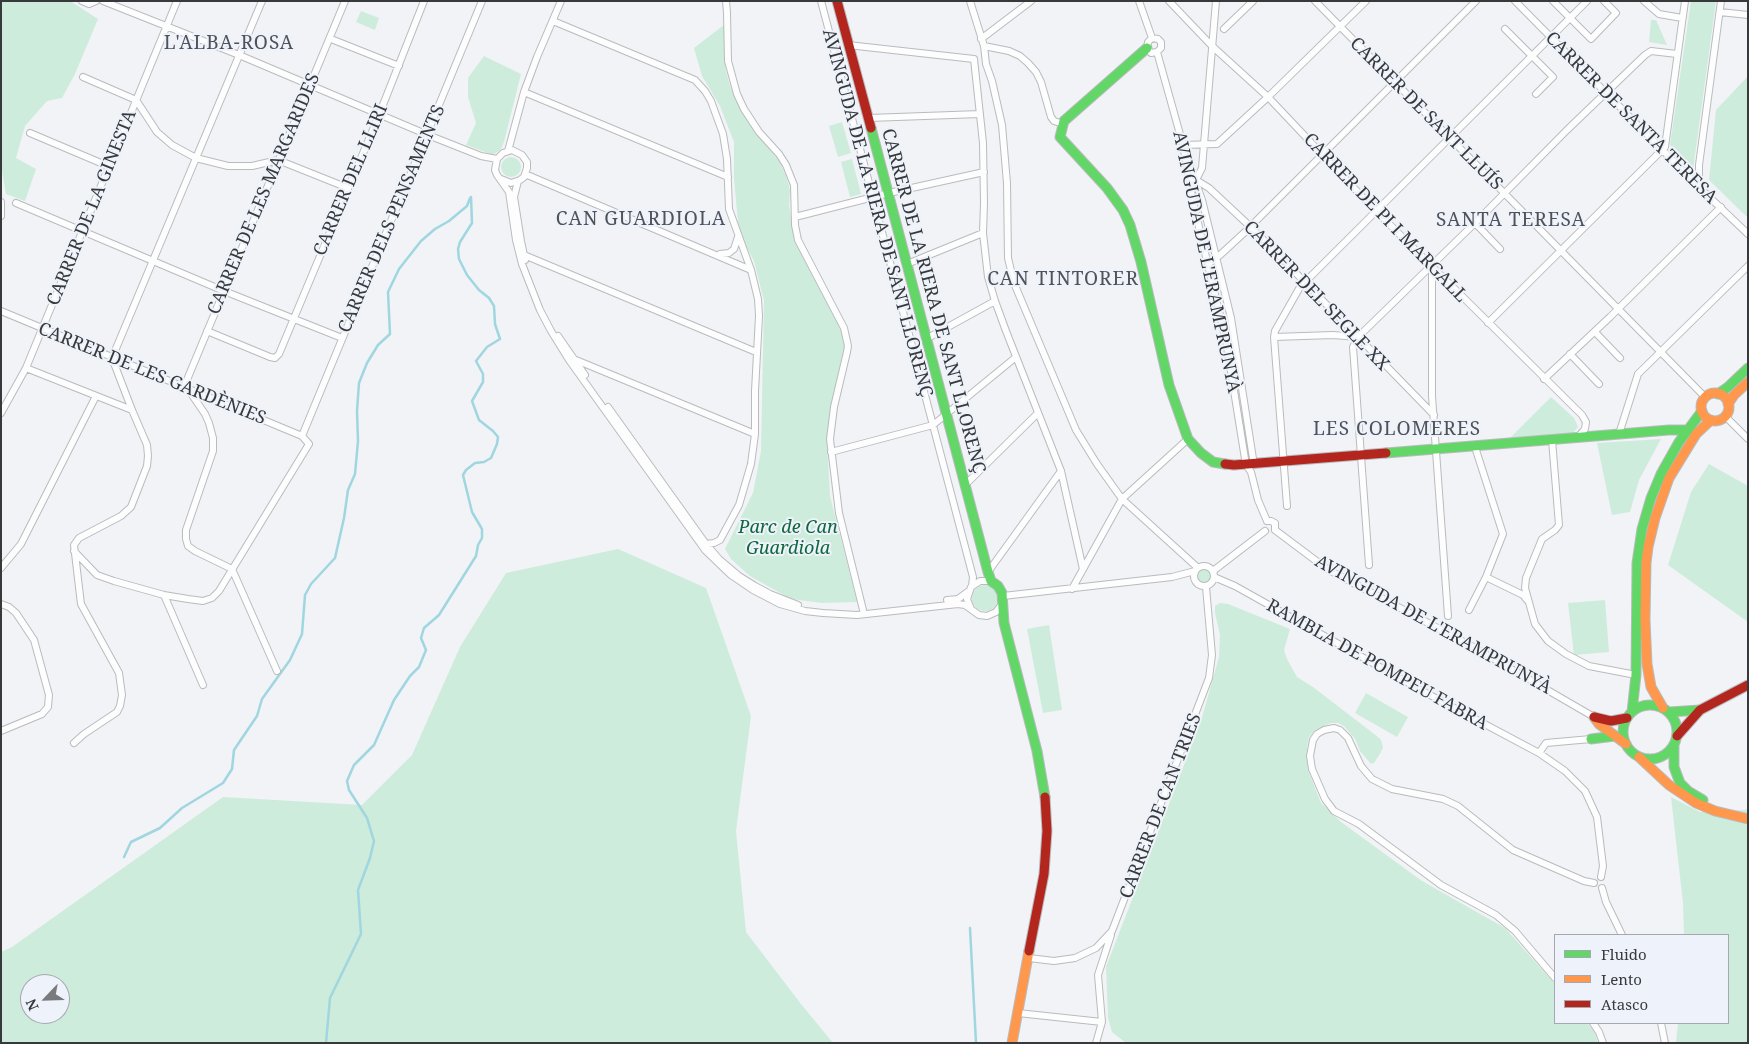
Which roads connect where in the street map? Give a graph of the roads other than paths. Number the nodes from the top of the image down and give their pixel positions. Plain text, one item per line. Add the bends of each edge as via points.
1 (82, 1) edge
2 (96, 1) edge
3 (103, 1) edge
4 (177, 1) edge
5 (262, 1) edge
6 (337, 1) edge
7 (345, 1) edge
8 (424, 1) edge
9 (482, 1) edge
10 (561, 1) edge
11 (730, 1) edge
12 (820, 1) edge
13 (837, 1) edge
14 (961, 1) edge
15 (1031, 1) edge
16 (1139, 1) edge
17 (1169, 1) edge
18 (1216, 1) edge
19 (1253, 1) edge
20 (1315, 1) edge
21 (1366, 1) edge
22 (1476, 1) edge
23 (1515, 1) edge
24 (1553, 1) edge
25 (1587, 1) edge
26 (1604, 1) edge
27 (1644, 1) edge
28 (1685, 1) edge
29 (1721, 1) edge
30 (971, 2) edge
31 (726, 5) edge
32 (342, 8) junction
33 (1720, 12) junction
34 (1748, 15) edge
35 (1570, 18) junction
36 (1682, 18) junction
37 (552, 21) junction
38 (167, 26) junction
39 (1340, 26) junction
40 (1224, 29) dead end
41 (1504, 29) dead end
42 (1551, 37) junction
43 (330, 38) junction
44 (1152, 38) junction
45 (981, 39) junction
46 (848, 45) junction
47 (1212, 46) junction
48 (1147, 48) junction
49 (984, 49) junction
50 (1158, 52) junction
51 (1677, 54) junction
52 (239, 55) junction
53 (1532, 56) junction
54 (974, 59) junction
55 (986, 64) junction
56 (399, 66) junction
57 (975, 67) junction
58 (82, 78) dead end
59 (1396, 83) junction
60 (310, 85) junction
61 (524, 92) junction
62 (1606, 93) junction
63 (1536, 94) dead end
64 (1268, 97) junction
65 (136, 100) junction
66 (980, 114) junction
67 (379, 115) junction
68 (869, 118) junction
69 (1064, 121) junction
70 (30, 132) dead end
71 (428, 135) junction
72 (1450, 138) junction
73 (1203, 144) junction
74 (1183, 145) junction
75 (1662, 150) junction
76 (508, 151) junction
77 (1322, 154) junction
78 (196, 158) junction
79 (497, 159) junction
80 (278, 160) junction
81 (108, 166) junction
82 (984, 172) junction
83 (525, 174) junction
84 (728, 177) junction
85 (501, 179) junction
86 (1196, 180) junction
87 (518, 181) junction
88 (1699, 186) junction
89 (348, 188) junction
90 (889, 193) junction
91 (1505, 194) junction
92 (872, 198) junction
93 (1, 202) edge
94 (16, 203) dead end
95 (1720, 207) junction
96 (1376, 210) junction
97 (1, 216) edge
98 (795, 218) junction
99 (1476, 223) junction
100 (1249, 227) junction
101 (82, 231) junction
102 (983, 234) junction
103 (1748, 234) edge
104 (738, 237) junction
105 (1500, 249) dead end
106 (1562, 250) junction
107 (715, 254) junction
108 (524, 255) junction
109 (1216, 258) junction
110 (154, 261) junction
111 (907, 264) junction
112 (1208, 264) junction
113 (1432, 266) junction
114 (1748, 266) edge
115 (751, 270) junction
116 (1304, 282) junction
117 (224, 291) junction
118 (994, 300) junction
119 (1619, 308) junction
120 (1, 311) edge
121 (293, 319) junction
122 (1488, 322) junction
123 (42, 329) junction
124 (207, 331) junction
125 (1594, 332) junction
126 (1274, 337) junction
127 (1358, 337) junction
128 (342, 338) junction
129 (926, 339) junction
130 (1660, 351) junction
131 (756, 352) junction
132 (1570, 354) junction
133 (1016, 356) junction
134 (112, 358) junction
135 (1620, 358) dead end
136 (574, 359) junction
137 (26, 368) junction
138 (1748, 368) edge
139 (1544, 379) junction
140 (1748, 382) edge
141 (1599, 384) dead end
142 (186, 388) junction
143 (1718, 394) junction
144 (96, 396) junction
145 (1705, 397) junction
146 (1728, 404) junction
147 (132, 410) junction
148 (1702, 411) junction
149 (1, 412) edge
150 (946, 413) junction
151 (1038, 413) junction
152 (1434, 415) junction
153 (1726, 417) junction
154 (1711, 420) junction
155 (933, 425) junction
156 (1687, 430) junction
157 (755, 434) junction
158 (1619, 434) junction
159 (302, 436) junction
160 (1577, 438) junction
161 (1188, 439) junction
162 (1748, 439) edge
163 (1552, 440) junction
164 (1475, 447) junction
165 (1436, 449) junction
166 (831, 452) junction
167 (1360, 455) junction
168 (1284, 463) junction
169 (1250, 467) junction
170 (1061, 472) junction
171 (965, 485) junction
172 (1122, 499) junction
173 (1287, 506) dead end
174 (1267, 521) junction
175 (1275, 530) junction
176 (1265, 531) junction
177 (706, 544) junction
178 (74, 551) junction
179 (1369, 565) dead end
180 (1, 568) edge
181 (232, 568) junction
182 (1084, 569) junction
183 (1196, 570) junction
184 (988, 572) junction
185 (1214, 574) junction
186 (1175, 577) junction
187 (1486, 577) junction
188 (991, 581) junction
189 (1195, 582) junction
190 (1206, 587) junction
191 (971, 588) junction
192 (1072, 589) junction
193 (164, 595) junction
194 (1003, 600) junction
195 (1528, 600) junction
196 (1, 604) edge
197 (863, 610) junction
198 (972, 610) junction
199 (1469, 610) dead end
200 (992, 615) junction
201 (1448, 616) dead end
202 (1004, 623) junction
203 (277, 671) dead end
204 (1636, 675) junction
205 (203, 685) dead end
206 (1748, 685) edge
207 (1666, 710) junction
208 (1700, 710) junction
209 (1630, 715) junction
210 (1596, 720) junction
211 (1, 731) edge
212 (1615, 736) junction
213 (1591, 739) junction
214 (1675, 741) junction
215 (74, 743) dead end
216 (1626, 744) junction
217 (1539, 753) junction
218 (1636, 755) junction
219 (1748, 814) edge
220 (1748, 819) edge
221 (1600, 877) junction
222 (1594, 883) junction
223 (1602, 888) junction
224 (1112, 931) junction
225 (1622, 934) edge
226 (1029, 958) junction
227 (1554, 977) edge
228 (1018, 1013) junction
229 (1102, 1022) junction
230 (1594, 1024) edge
231 (1661, 1024) edge
232 (1012, 1043) edge
233 (1096, 1043) edge
234 (1603, 1043) edge
235 (1665, 1043) edge

1 - 2 street via 89,4
3 - 38 street
4 - 38 street, CARRER DE LA GINESTA
5 - 52 street
6 - 32 street
7 - 32 street, CARRER DE LES MARGARIDES
8 - 56 street, CARRER DEL LLIRI
9 - 71 street, CARRER DELS PENSAMENTS
10 - 37 street
11 - 31 street
12 - 92 street, AVINGUDA DE LA RIERA DE SANT LLORENÇ
13 - 46 street, CARRER DE LA RIERA DE SANT LLORENÇ
14 - 30 street
15 - 45 street
16 - 44 street
17 - 47 street, CARRER DE PI I MARGALL
18 - 47 street
19 - 40 street
20 - 39 street, CARRER DE SANT LLUÍS
21 - 39 street
22 - 59 street
23 - 42 street, CARRER DE SANTA TERESA
24 - 35 street
25 - 35 street
26 - 35 street via 1616,13 1591,38
27 - 36 street via 1659,14
28 - 36 street
29 - 33 street
30 - 45 street
31 - 98 street via 728,61 737,94 759,132 786,165 794,185
32 - 43 street, CARRER DE LES MARGARIDES
33 - 34 street
33 - 88 street via 1699,165
35 - 42 street
36 - 51 street
37 - 61 street
37 - 84 street via 695,80 711,101 723,134
38 - 52 street
38 - 65 street, CARRER DE LA GINESTA
39 - 59 street, CARRER DE SANT LLUÍS
39 - 64 street
41 - 53 street
42 - 53 street
42 - 62 street, CARRER DE SANTA TERESA
43 - 56 street
43 - 60 street, CARRER DE LES MARGARIDES
44 - 48 street
44 - 50 street via 1161,42
45 - 49 street
46 - 54 street
46 - 68 street, CARRER DE LA RIERA DE SANT LLORENÇ
47 - 64 street, CARRER DE PI I MARGALL
47 - 73 street
48 - 50 street
48 - 69 street
49 - 54 street
49 - 55 street
49 - 69 street via 1009,51 1028,63 1041,82 1051,117 1060,123
50 - 74 street, AVINGUDA DE L'ERAMPRUNYÀ
51 - 62 street via 1652,51
51 - 75 street via 1665,147
52 - 60 street
52 - 78 street
53 - 63 street via 1553,77
53 - 72 street
54 - 57 street
55 - 57 street
55 - 172 street via 1002,125 1008,258 1014,283 1076,430
56 - 67 street, CARRER DEL LLIRI
57 - 66 street
58 - 65 street
59 - 72 street, CARRER DE SANT LLUÍS
59 - 77 street
60 - 67 street
60 - 80 street, CARRER DE LES MARGARIDES
61 - 76 street
61 - 84 street
62 - 75 street, CARRER DE SANTA TERESA
62 - 91 street
64 - 73 street via 1217,144
64 - 77 street, CARRER DE PI I MARGALL
65 - 78 street via 157,132
65 - 81 street, CARRER DE LA GINESTA
66 - 68 street
66 - 82 street
67 - 71 street
67 - 89 street, CARRER DEL LLIRI
68 - 90 street, CARRER DE LA RIERA DE SANT LLORENÇ
69 - 161 street via 1060,137 1107,188 1130,225 1169,385
70 - 81 street
71 - 79 street
71 - 128 street, CARRER DELS PENSAMENTS
72 - 91 street, CARRER DE SANT LLUÍS
72 - 96 street
73 - 74 street
73 - 86 street via 1202,168
74 - 86 street, AVINGUDA DE L'ERAMPRUNYÀ
74 - 112 street, AVINGUDA DE L'ERAMPRUNYÀ
75 - 88 street, CARRER DE SANTA TERESA
75 - 106 street
76 - 79 street
76 - 83 street via 518,152 525,159
77 - 96 street, CARRER DE PI I MARGALL
77 - 100 street
78 - 80 street via 228,166 252,166
78 - 110 street
79 - 85 street via 495,170
80 - 89 street
80 - 117 street, CARRER DE LES MARGARIDES
81 - 101 street, CARRER DE LA GINESTA
82 - 90 street
82 - 102 street
83 - 87 street
83 - 107 street
84 - 104 street via 729,209
85 - 87 street via 511,183
85 - 198 street via 509,192 525,273 551,331 678,514 724,569 767,598 806,611 857,615 954,604 962,604
86 - 100 street, CARRER DEL SEGLE XX via 1209,188
86 - 109 street, AVINGUDA DE L'ERAMPRUNYÀ
87 - 108 street via 514,197
88 - 95 street, CARRER DE SANTA TERESA
89 - 121 street, CARRER DEL LLIRI
90 - 92 street
90 - 111 street, CARRER DE LA RIERA DE SANT LLORENÇ
91 - 99 street
91 - 106 street, CARRER DE SANT LLUÍS
92 - 98 street
92 - 155 street, AVINGUDA DE LA RIERA DE SANT LLORENÇ
93 - 97 street
94 - 101 street
95 - 103 street, CARRER DE SANTA TERESA
95 - 119 street
96 - 113 street, CARRER DE PI I MARGALL
96 - 116 street
98 - 166 street via 798,240 836,309 847,339 831,424
99 - 105 street
99 - 113 street
100 - 109 street
100 - 116 street, CARRER DEL SEGLE XX
101 - 110 street
101 - 123 street, CARRER DE LA GINESTA
102 - 111 street
102 - 118 street
104 - 107 street via 731,252
104 - 115 street
106 - 119 street, CARRER DE SANT LLUÍS
106 - 122 street
107 - 115 street
108 - 131 street
108 - 136 street via 547,316
109 - 112 street
109 - 169 street, AVINGUDA DE L'ERAMPRUNYÀ via 1236,340
110 - 117 street
110 - 134 street
111 - 129 street, CARRER DE LA RIERA DE SANT LLORENÇ
112 - 169 street, AVINGUDA DE L'ERAMPRUNYÀ
113 - 122 street, CARRER DE PI I MARGALL
113 - 127 street
113 - 152 street
114 - 130 street
115 - 131 street via 758,299
116 - 126 street
116 - 127 street, CARRER DEL SEGLE XX
117 - 121 street
117 - 124 street, CARRER DE LES MARGARIDES
118 - 129 street
118 - 133 street
119 - 125 street
119 - 130 street, CARRER DE SANT LLUÍS
120 - 123 street, CARRER DE LES GARDÈNIES
121 - 124 street, CARRER DEL LLIRI via 275,358
121 - 128 street
122 - 139 street, CARRER DE PI I MARGALL
123 - 134 street, CARRER DE LES GARDÈNIES
123 - 137 street, CARRER DE LA GINESTA
124 - 142 street, CARRER DE LES MARGARIDES
125 - 132 street
125 - 135 street
126 - 127 street
126 - 168 street
127 - 152 street, CARRER DEL SEGLE XX
127 - 167 street via 1353,347
128 - 159 street, CARRER DELS PENSAMENTS
129 - 150 street, CARRER DE LA RIERA DE SANT LLORENÇ
130 - 145 street, CARRER DE SANT LLUÍS
130 - 158 street via 1638,374
131 - 157 street
132 - 139 street
132 - 141 street
133 - 150 street, AVINGUDA DE LA RIERA DE SANT LLORENÇ
133 - 151 street
134 - 142 street, CARRER DE LES GARDÈNIES
134 - 147 street
136 - 157 street
136 - 177 street
137 - 144 street
137 - 149 street, CARRER DE LA GINESTA
138 - 143 street
139 - 160 street, CARRER DE PI I MARGALL via 1586,422 1585,429
140 - 146 street
142 - 159 street, CARRER DE LES GARDÈNIES
142 - 181 street via 209,423 213,438 213,451 186,530 186,539 188,546 195,551
143 - 145 street
143 - 146 street
144 - 147 street
144 - 180 street via 21,544
145 - 148 street
146 - 153 street
147 - 178 street via 147,445 148,456 136,498 122,516 80,538 74,545
148 - 154 street
148 - 156 street
150 - 155 street, AVINGUDA DE LA RIERA DE SANT LLORENÇ
150 - 171 street, CARRER DE LA RIERA DE SANT LLORENÇ
151 - 170 street
151 - 171 street
152 - 165 street
153 - 154 street
153 - 162 street
154 - 207 street via 1696,434 1670,478 1648,547 1647,664 1651,687
155 - 166 street
155 - 191 street, AVINGUDA DE LA RIERA DE SANT LLORENÇ via 973,576
156 - 158 street
156 - 204 street via 1661,474 1642,529 1637,563
157 - 177 street via 751,464 739,505 720,540
158 - 160 street
159 - 181 street via 309,444 307,450
160 - 163 street
161 - 169 street via 1213,462
161 - 172 street
163 - 164 street
163 - 195 street via 1559,525 1539,544 1526,578
164 - 165 street
164 - 187 street via 1503,534
165 - 167 street
165 - 201 street
166 - 197 street via 839,514
167 - 168 street
167 - 179 street
168 - 169 street
168 - 173 street
169 - 174 street, AVINGUDA DE L'ERAMPRUNYÀ
170 - 182 street
170 - 184 street
171 - 184 street, CARRER DE LA RIERA DE SANT LLORENÇ
172 - 182 street
172 - 183 street
174 - 175 street via 1275,523
174 - 176 street
175 - 176 street via 1270,534
175 - 210 street, AVINGUDA DE L'ERAMPRUNYÀ via 1327,569 1471,646
176 - 185 street
177 - 197 street via 739,576 784,601 828,610
178 - 193 street via 97,575
178 - 215 street via 81,604 119,673 122,696 117,712
181 - 193 street via 212,598 204,601
181 - 203 street
182 - 192 street
183 - 185 street via 1204,566
183 - 186 street
183 - 189 street
184 - 188 street, CARRER DE LA RIERA DE SANT LLORENÇ
185 - 190 street via 1212,583
185 - 217 street, RAMBLA DE POMPEU FABRA
186 - 189 street
186 - 192 street
187 - 195 street
187 - 199 street
188 - 191 street via 982,581
188 - 194 street, CARRER DE LA RIERA DE SANT LLORENÇ via 999,587
189 - 190 street
190 - 224 street, CARRER DE CAN TRIES via 1212,655 1209,678
191 - 197 street via 954,600
191 - 198 street via 968,601
192 - 194 street
193 - 205 street
194 - 200 street via 999,610
194 - 202 street
195 - 204 street via 1535,624 1548,641 1566,654 1589,666
196 - 211 street via 16,613 34,640 49,695 48,707 42,714
198 - 200 street via 982,616
200 - 202 street
202 - 226 street via 1037,751 1046,803 1044,874
204 - 209 street
206 - 208 street
207 - 208 street
207 - 209 street via 1647,705
207 - 214 street via 1676,723
208 - 214 street
209 - 210 street via 1611,721
209 - 216 street via 1624,731
210 - 212 street
210 - 213 street via 1597,732
212 - 213 street
212 - 216 street
213 - 217 street via 1546,743
214 - 218 street via 1667,753 1656,758
214 - 219 street via 1674,767 1682,786 1713,804
216 - 218 street
217 - 221 street, RAMBLA DE POMPEU FABRA via 1578,782 1589,798 1600,831 1603,866
218 - 220 street via 1684,796 1715,811
221 - 222 street
221 - 223 street via 1605,882
222 - 223 street via 1596,888
222 - 227 street via 1513,850 1458,806 1443,799 1392,789 1372,779 1365,773 1348,738 1340,730 1324,730 1313,740 1312,768 1321,792 1334,811 1359,824 1434,881 1496,915 1515,931
223 - 225 street
224 - 226 street, CARRER DE CAN TRIES via 1096,948 1075,958 1054,962
224 - 229 street via 1098,975
226 - 228 street
228 - 229 street
228 - 232 street
229 - 233 street
230 - 234 street
231 - 235 street

